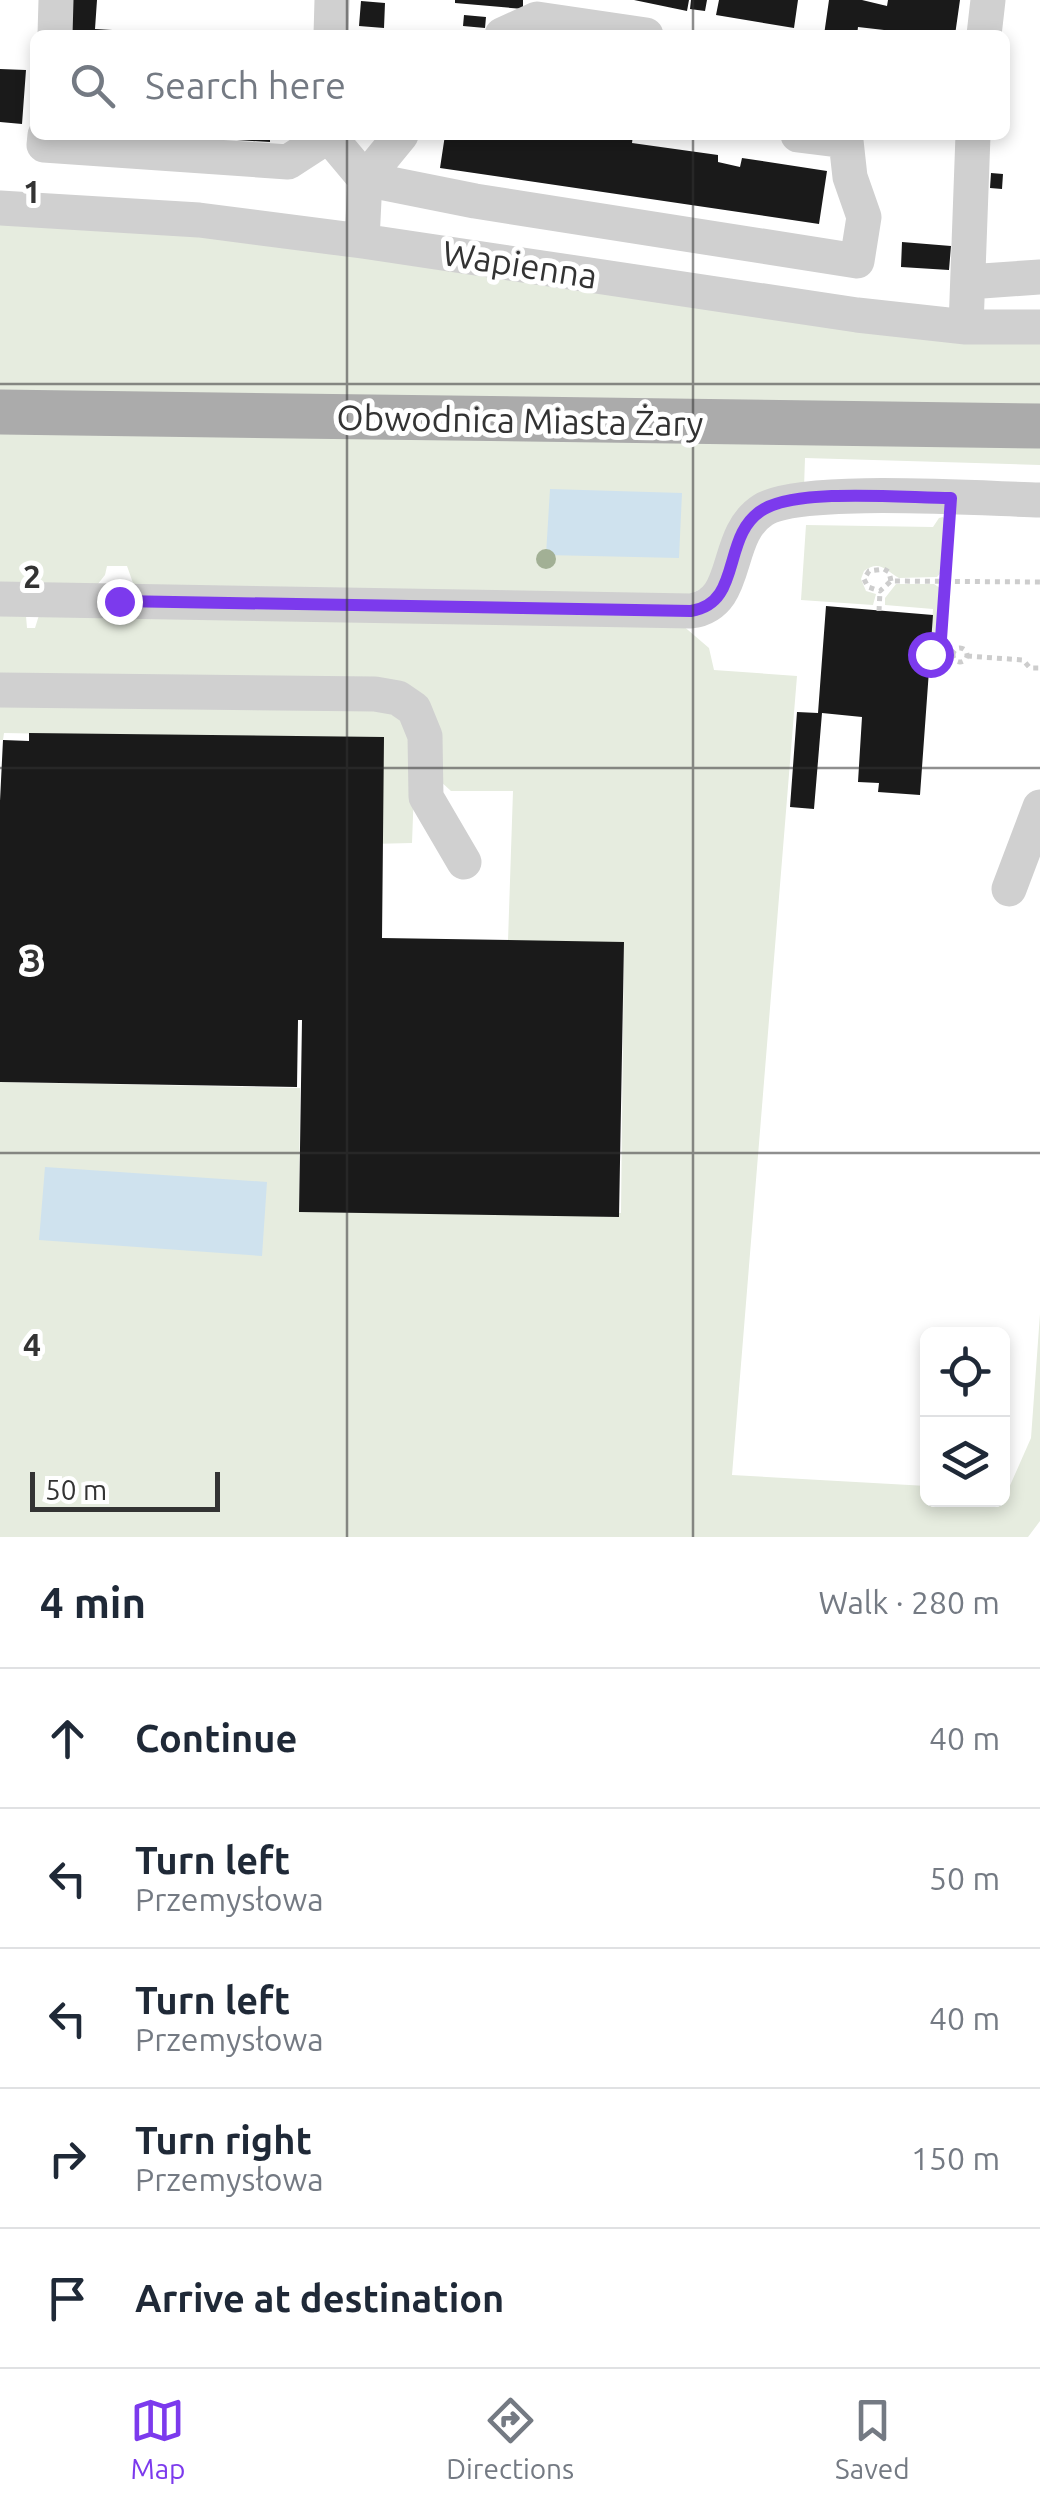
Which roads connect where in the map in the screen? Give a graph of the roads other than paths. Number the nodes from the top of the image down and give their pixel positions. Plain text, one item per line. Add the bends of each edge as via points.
1 (56, 0) edge
2 (332, 0) edge
3 (988, 0) edge
4 (538, 10) edge
5 (54, 30) edge
6 (331, 30) edge
7 (509, 30) edge
8 (624, 30) edge
9 (985, 30) edge
10 (44, 140) edge
11 (321, 140) edge
12 (332, 140) edge
13 (397, 140) edge
14 (838, 140) edge
15 (973, 140) edge
16 (364, 179) junction
17 (0, 208) edge
18 (362, 241) junction
19 (857, 260) junction
20 (1040, 277) edge
21 (968, 282) junction
22 (858, 315) junction
23 (1040, 326) edge
24 (966, 327) junction
25 (0, 412) edge
26 (1040, 426) edge
27 (1040, 500) edge
28 (0, 599) edge
29 (0, 690) edge
30 (1040, 807) edge
31 (464, 862) dead end
32 (1009, 889) dead end

1 - 5 street
2 - 6 street
3 - 9 street
4 - 7 street
4 - 8 street
10 - 11 street via 44,145 288,162
12 - 16 street
13 - 16 street
14 - 19 street via 846,141 864,217
15 - 21 street
16 - 18 street
16 - 19 street
17 - 18 street, Wapienna via 199,220
18 - 22 street, Wapienna
19 - 22 street
20 - 21 street
21 - 24 street
22 - 24 street, Wapienna
23 - 24 street, Wapienna
25 - 26 main road, Obwodnica Miasta Żary
27 - 28 street via 842,497 768,507 738,538 720,596 691,611
29 - 31 street via 398,698 414,710 425,736 426,797
30 - 32 street

